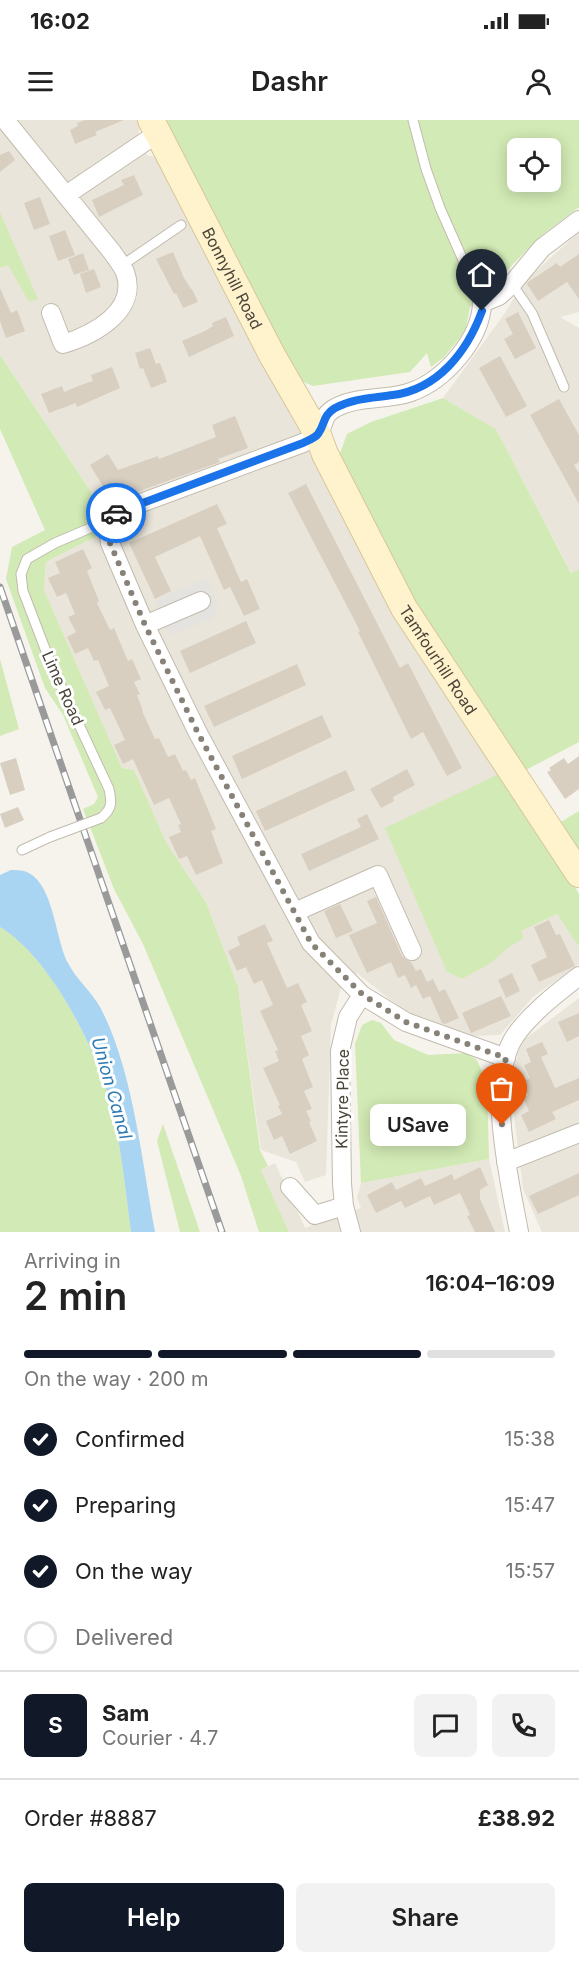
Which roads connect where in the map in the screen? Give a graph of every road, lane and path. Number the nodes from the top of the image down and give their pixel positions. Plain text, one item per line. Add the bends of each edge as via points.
1 (5, 120) edge
2 (413, 120) edge
3 (0, 124) edge
4 (154, 126) edge
5 (66, 195) junction
6 (579, 220) edge
7 (181, 225) dead end
8 (121, 266) junction
9 (512, 284) junction
10 (482, 303) junction
11 (51, 314) dead end
12 (564, 387) dead end
13 (318, 435) junction
14 (109, 520) junction
15 (201, 601) dead end
16 (145, 625) junction
17 (22, 850) dead end
18 (579, 874) edge
19 (295, 912) junction
20 (412, 951) dead end
21 (579, 976) edge
22 (363, 995) junction
23 (506, 1058) junction
24 (579, 1133) edge
25 (506, 1162) junction
26 (290, 1187) dead end
27 (344, 1206) junction
28 (351, 1232) edge
29 (519, 1232) edge

1 - 3 street
1 - 5 street
2 - 10 lane via 440,208
4 - 5 street
4 - 13 main road, Bonnyhill Road via 272,355
5 - 8 street
6 - 9 street via 542,248
7 - 8 lane
8 - 11 street via 128,289 124,304 112,319 84,338 63,344
9 - 10 street via 499,296
9 - 12 lane via 532,313
10 - 13 street via 466,347 431,382 411,392 354,401 336,408 326,415
13 - 14 street via 125,509
13 - 18 main road, Tamfourhill Road via 404,608
14 - 16 street via 110,543
14 - 17 lane, Lime Road, bridge via 27,559 21,573 23,591 52,667 112,803 101,818
15 - 16 street
16 - 19 street via 198,733
19 - 20 street via 378,875
19 - 22 street via 311,943
21 - 23 street via 530,1018 514,1038
22 - 23 street via 406,1022
22 - 27 street, Kintyre Place via 348,1017 340,1051
23 - 25 street via 500,1085
24 - 25 street
25 - 29 street
26 - 27 street via 315,1215
27 - 28 street, Kintyre Place

